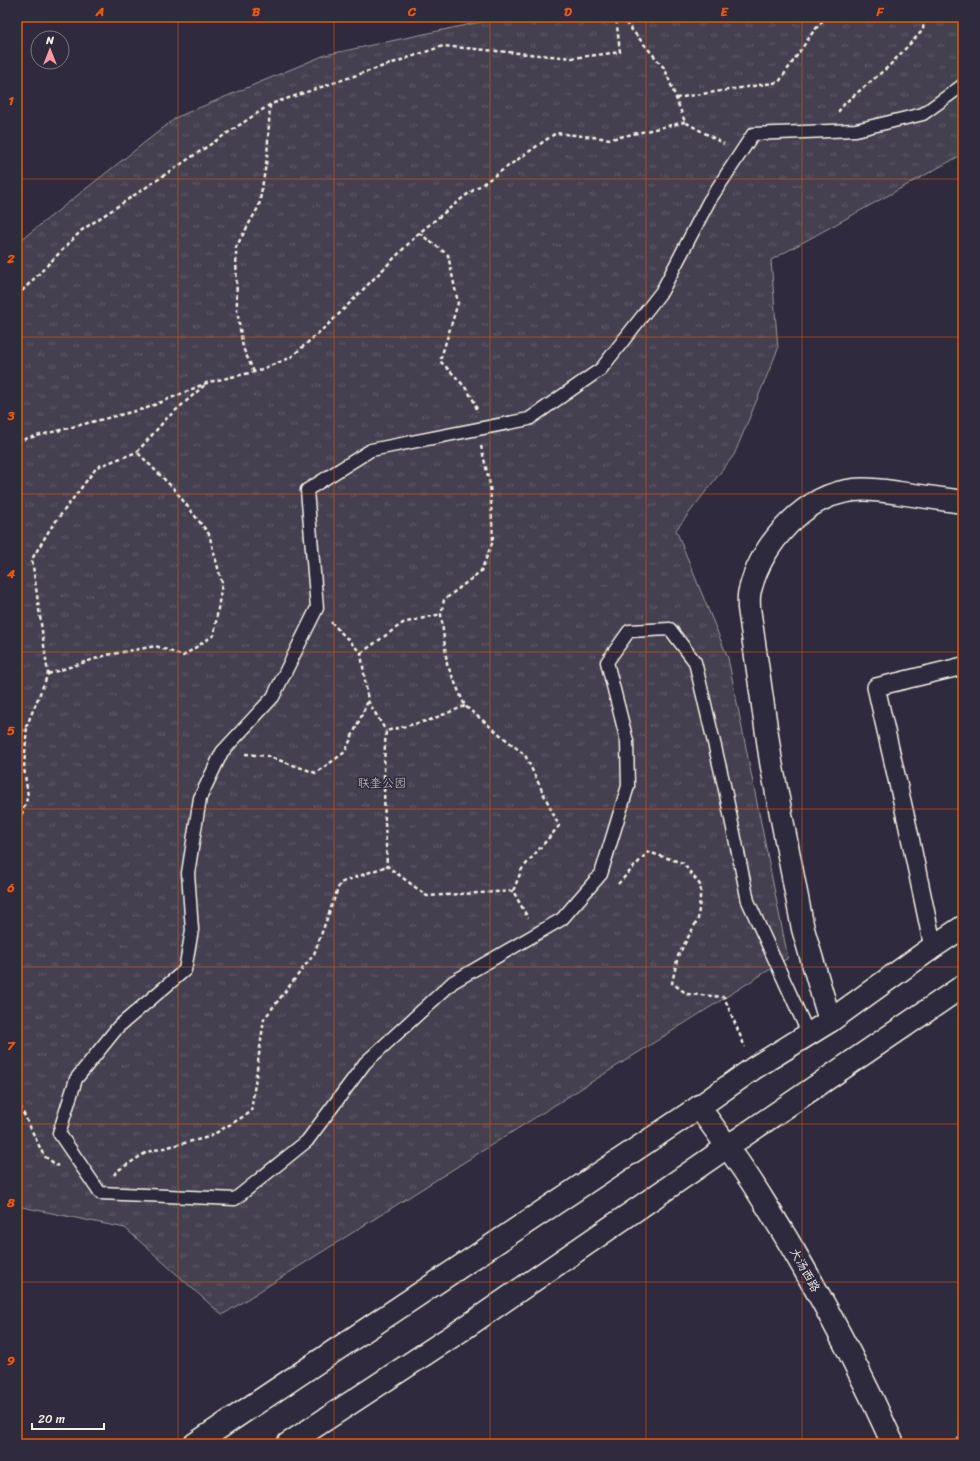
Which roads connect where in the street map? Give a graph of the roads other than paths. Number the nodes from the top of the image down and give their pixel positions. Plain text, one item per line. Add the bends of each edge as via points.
1 (963, 85) edge
2 (963, 502) edge
3 (963, 666) edge
4 (963, 927) edge
5 (933, 947) junction
6 (963, 986) edge
7 (830, 1021) junction
8 (808, 1035) junction
9 (700, 1107) junction
10 (727, 1146) junction
11 (195, 1444) edge
12 (288, 1444) edge
13 (893, 1444) edge

1 - 8 lane via 923,114 856,130 754,134 709,202 662,291 601,368 529,419 371,450 307,490 317,608 273,697 222,752 200,798 188,873 192,930 185,970 118,1027 76,1079 59,1133 100,1193 235,1199 307,1141 365,1063 453,982 562,919 601,874 628,786 627,741 607,662 629,631 670,629 695,662 748,901
2 - 7 main road via 855,489 836,493 818,501 782,531 767,551 749,592 749,608 771,762 804,929
3 - 5 street via 876,687
4 - 5 main road
5 - 7 main road
6 - 10 main road
7 - 8 main road
8 - 9 main road via 754,1068
9 - 10 main road, 大汤西路
9 - 11 main road
10 - 12 main road via 463,1329
10 - 13 main road, 大汤西路 via 811,1281

